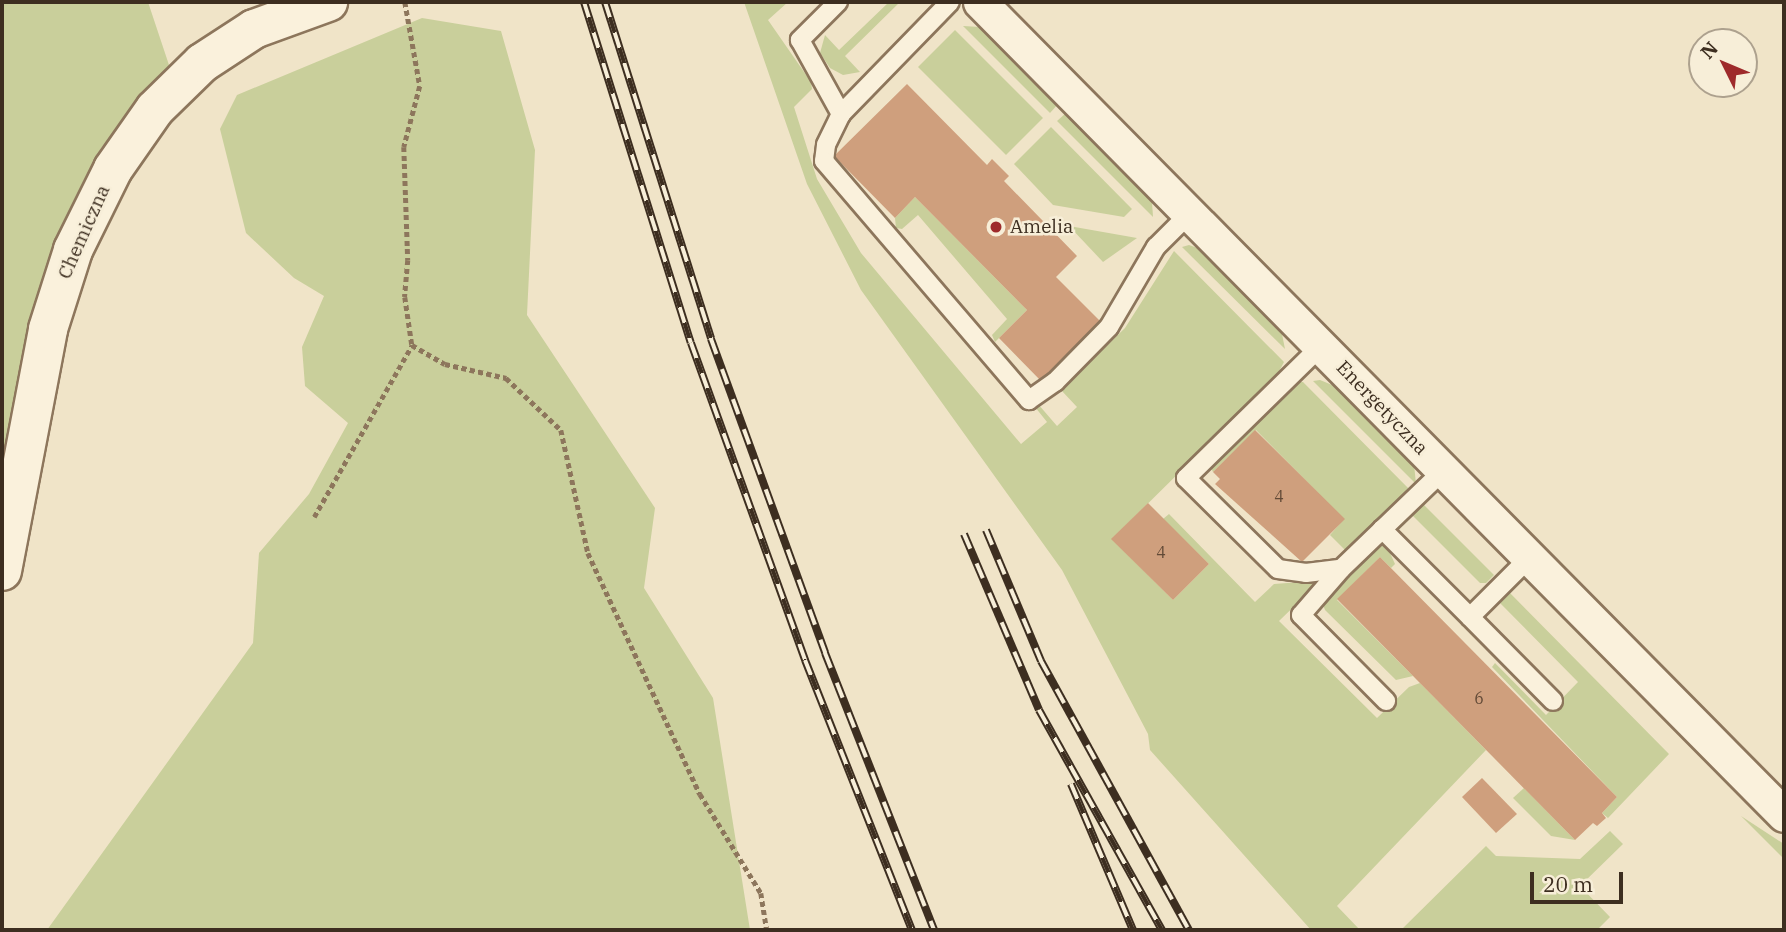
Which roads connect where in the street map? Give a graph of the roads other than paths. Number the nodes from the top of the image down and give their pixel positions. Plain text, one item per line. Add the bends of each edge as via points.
1 (328, 2) edge
2 (838, 2) edge
3 (950, 2) edge
4 (980, 2) edge
5 (841, 114) junction
6 (1190, 213) junction
7 (1321, 345) junction
8 (1443, 471) junction
9 (1382, 530) junction
10 (1529, 558) junction
11 (1341, 569) junction
12 (2, 571) edge
13 (1470, 617) junction
14 (1386, 701) dead end
15 (1553, 701) dead end
16 (1784, 815) edge

1 - 12 street, Chemiczna via 254,29 202,63 155,109 113,169 73,250 51,316
2 - 5 lane via 800,40
3 - 5 lane
4 - 6 street, Energetyczna
5 - 6 lane via 825,145 824,161 1029,400 1055,382 1109,327 1156,247
6 - 7 street, Energetyczna
7 - 8 street, Energetyczna
7 - 11 lane via 1186,478 1278,569 1306,573
8 - 9 lane
8 - 10 street, Energetyczna
9 - 11 lane
9 - 13 lane
10 - 13 lane
10 - 16 street, Energetyczna
11 - 14 lane via 1301,615
13 - 15 lane

